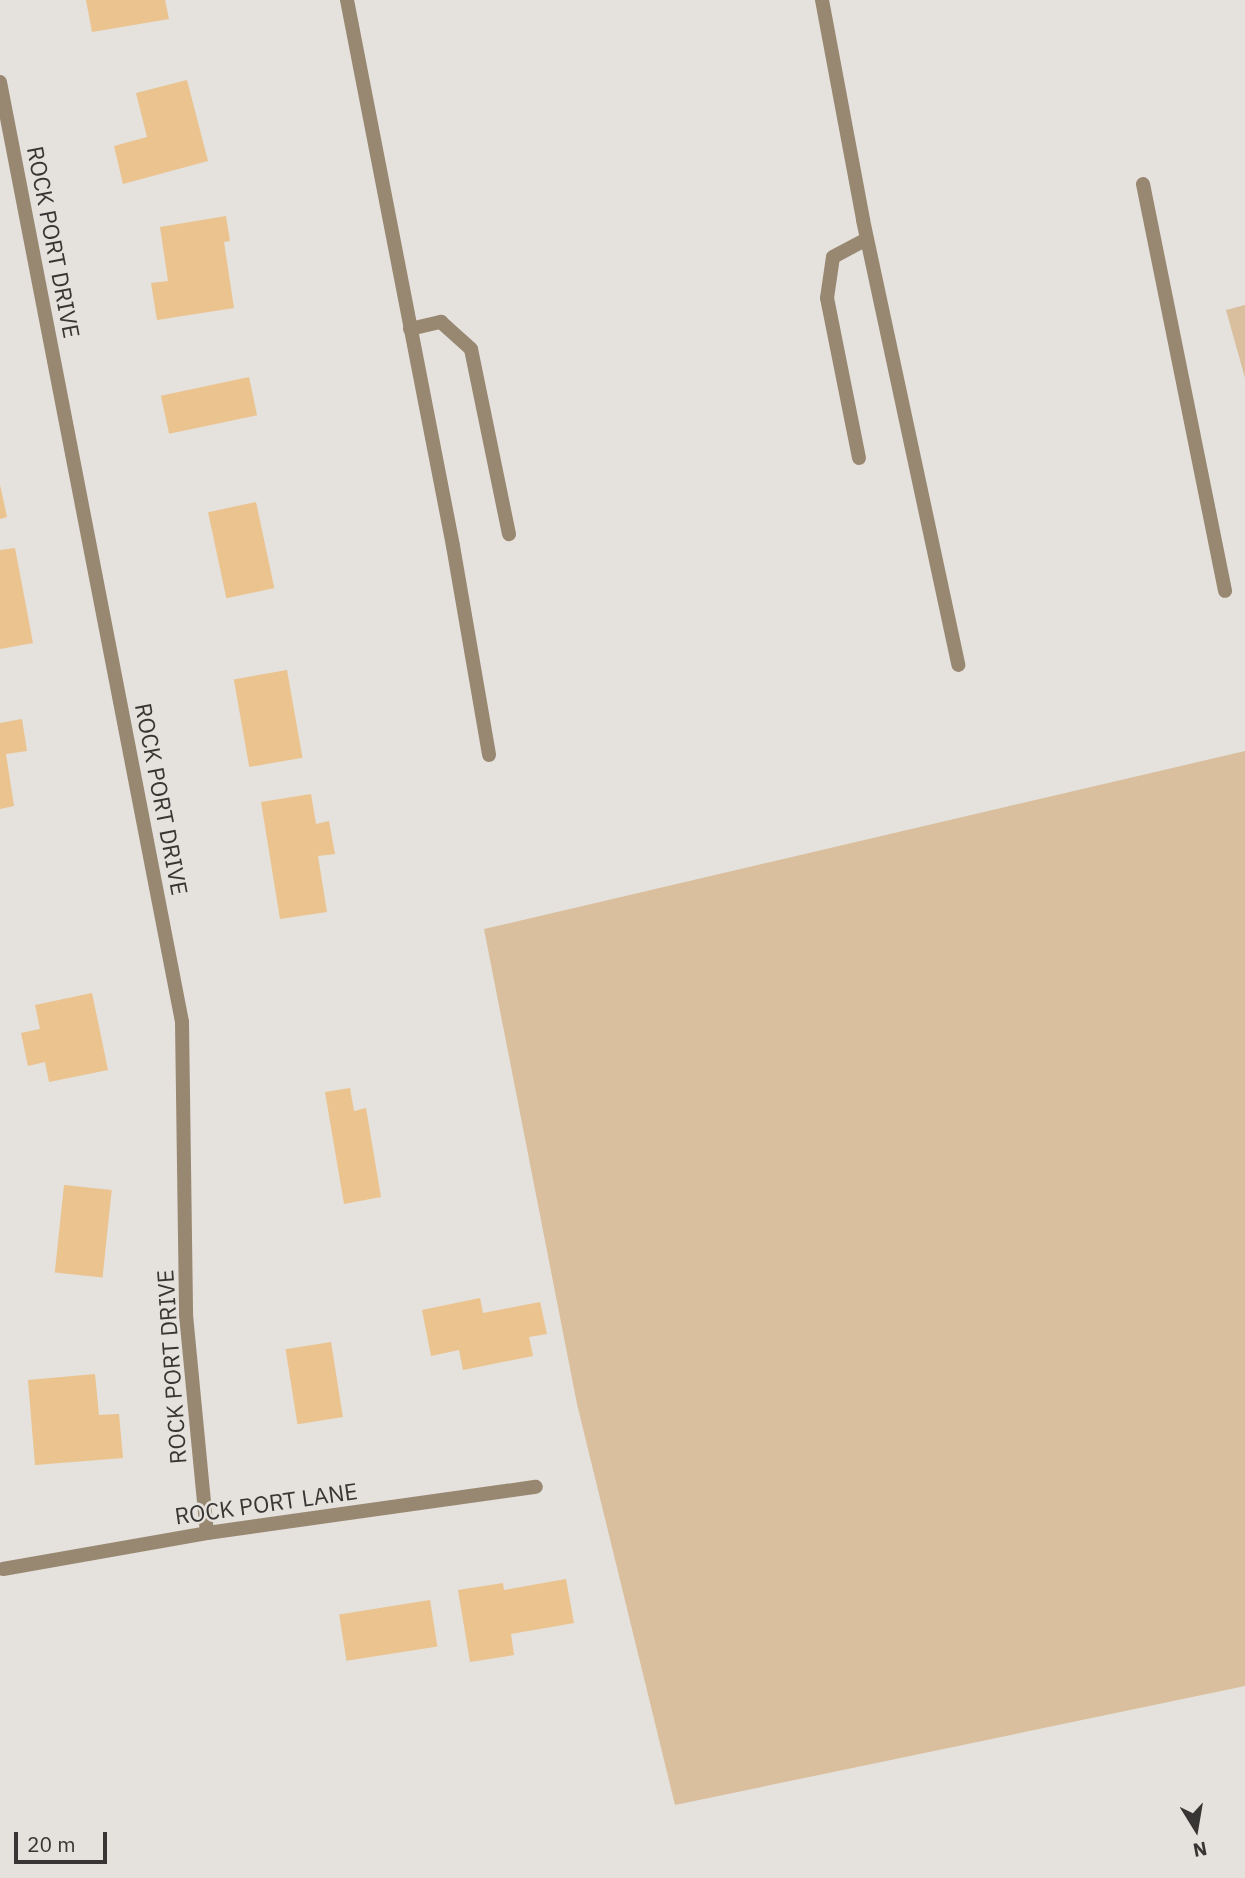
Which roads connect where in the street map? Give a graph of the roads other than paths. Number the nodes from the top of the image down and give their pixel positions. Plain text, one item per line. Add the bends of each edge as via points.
1 (347, 0) edge
2 (822, 0) edge
3 (0, 82) edge
4 (1143, 184) dead end
5 (867, 239) junction
6 (411, 329) junction
7 (859, 458) dead end
8 (509, 534) dead end
9 (1225, 591) dead end
10 (958, 665) dead end
11 (489, 755) dead end
12 (536, 1488) dead end
13 (207, 1533) junction
14 (3, 1569) dead end

1 - 6 street
2 - 5 street
3 - 13 street, ROCK PORT DRIVE via 182,1022 187,1315
4 - 9 street
5 - 7 street via 833,257 827,298
5 - 10 street
6 - 8 street via 440,322 471,349
6 - 11 street
12 - 13 street, ROCK PORT LANE
13 - 14 street, ROCK PORT LANE

